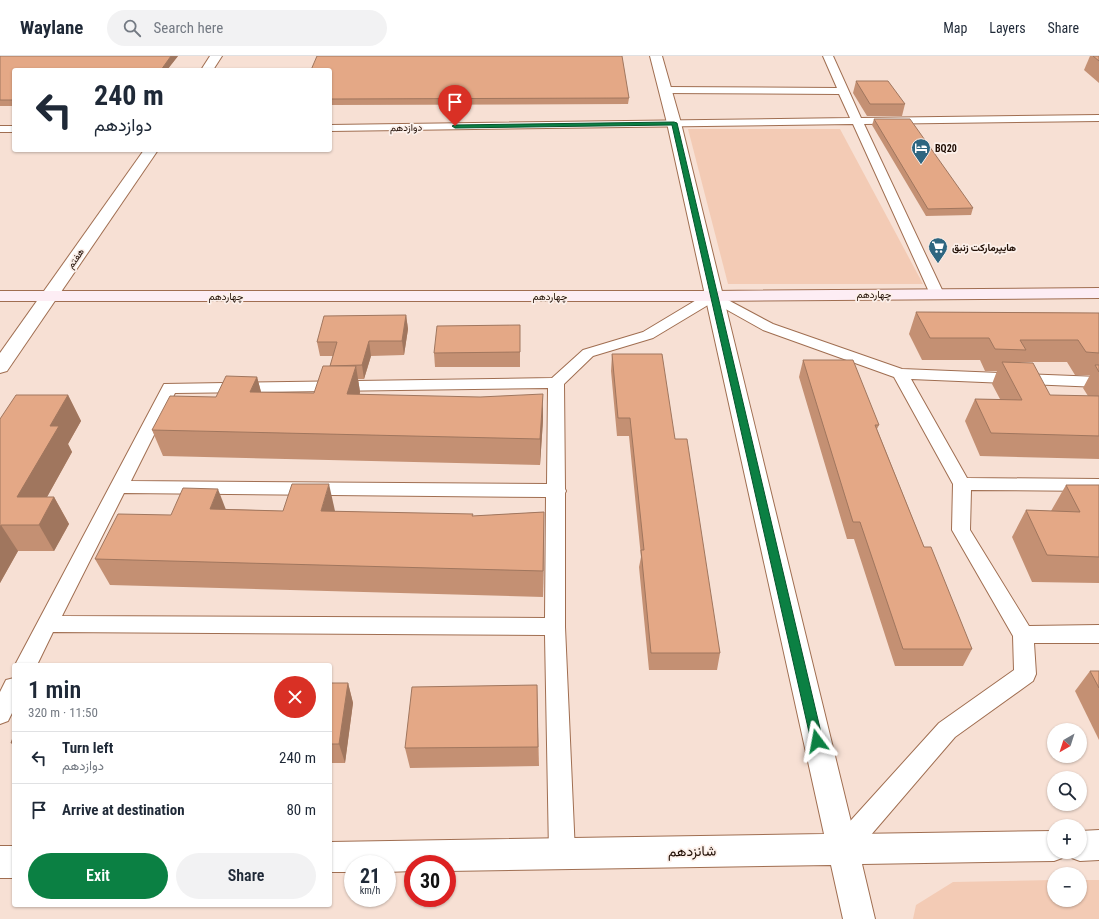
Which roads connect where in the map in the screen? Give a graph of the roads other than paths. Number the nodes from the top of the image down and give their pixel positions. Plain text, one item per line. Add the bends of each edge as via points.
1 (216, 56) edge
2 (656, 56) edge
3 (828, 56) edge
4 (208, 68) edge
5 (664, 90) junction
6 (843, 91) junction
7 (1099, 118) edge
8 (856, 120) junction
9 (674, 123) junction
10 (332, 128) edge
11 (0, 129) edge
12 (12, 129) edge
13 (150, 152) edge
14 (1099, 293) edge
15 (937, 294) junction
16 (0, 296) edge
17 (49, 296) junction
18 (713, 296) junction
19 (0, 367) edge
20 (900, 374) junction
21 (1099, 382) edge
22 (556, 383) junction
23 (962, 484) junction
24 (1099, 485) edge
25 (118, 487) junction
26 (557, 490) junction
27 (47, 624) junction
28 (555, 627) junction
29 (1099, 634) edge
30 (1023, 635) junction
31 (27, 663) edge
32 (12, 691) edge
33 (0, 714) edge
34 (1099, 845) edge
35 (1047, 846) edge
36 (1087, 846) edge
37 (842, 848) junction
38 (562, 853) junction
39 (332, 857) edge
40 (0, 862) edge
41 (12, 862) edge
42 (859, 919) edge

1 - 4 street
2 - 5 street
3 - 6 lane
5 - 6 lane
5 - 9 street
6 - 8 lane
7 - 8 lane, دوازدهم
8 - 9 lane, دوازدهم
8 - 15 lane
9 - 10 lane, دوازدهم
9 - 18 street
11 - 12 lane
13 - 17 street, هفتم
14 - 15 main road, چهاردهم
15 - 18 main road, چهاردهم
16 - 17 main road, چهاردهم
17 - 18 main road, چهاردهم
17 - 19 street, هفتم
18 - 20 lane via 768,326
18 - 22 lane via 648,335 588,353
18 - 37 street
20 - 21 lane
20 - 23 lane
22 - 25 lane via 170,388
22 - 26 lane
23 - 24 lane
23 - 30 lane via 961,530
25 - 26 lane
25 - 27 lane
26 - 28 lane
27 - 28 lane
27 - 31 lane
28 - 38 lane
29 - 30 lane
30 - 37 lane via 1025,674 947,730
32 - 33 lane
34 - 36 street
35 - 37 street, شانزدهم
37 - 38 street, شانزدهم
37 - 42 street
38 - 39 street, شانزدهم
40 - 41 street

